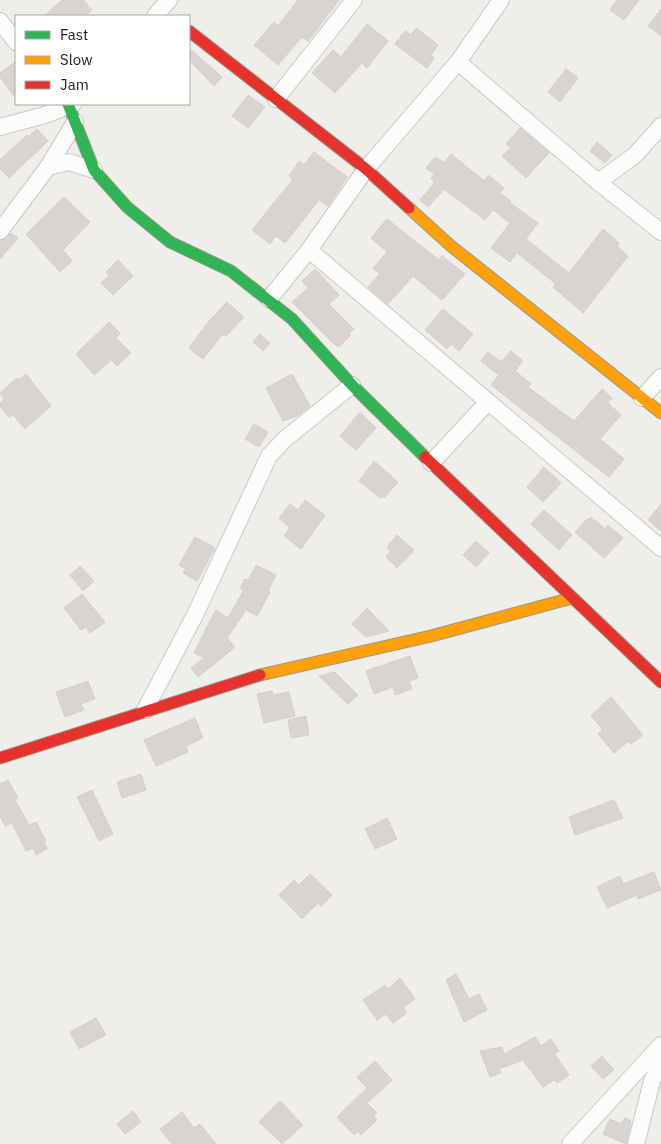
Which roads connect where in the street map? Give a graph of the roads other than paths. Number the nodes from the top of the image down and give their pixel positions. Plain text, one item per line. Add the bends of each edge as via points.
1 (354, 0) edge
2 (501, 0) edge
3 (0, 21) edge
4 (190, 32) edge
5 (15, 41) edge
6 (458, 62) junction
7 (276, 99) junction
8 (71, 109) edge
9 (661, 126) edge
10 (0, 127) edge
11 (48, 167) junction
12 (366, 169) junction
13 (94, 170) junction
14 (598, 182) junction
15 (0, 230) edge
16 (661, 232) edge
17 (309, 250) junction
18 (269, 299) junction
19 (661, 378) edge
20 (352, 385) junction
21 (642, 398) junction
22 (488, 402) junction
23 (661, 413) edge
24 (431, 463) junction
25 (661, 548) edge
26 (572, 598) junction
27 (661, 682) edge
28 (145, 710) junction
29 (0, 758) edge
30 (661, 1045) edge
31 (661, 1064) edge
32 (570, 1144) edge
33 (636, 1144) edge

1 - 7 street
2 - 6 street
3 - 5 street
4 - 7 street
6 - 12 street
6 - 14 street
7 - 12 street
8 - 10 street
8 - 11 street
8 - 13 street
9 - 14 street via 635,154
11 - 13 street via 69,162
11 - 15 street
12 - 17 street
12 - 21 street via 451,246
13 - 18 street via 127,207 170,242 231,270
14 - 16 street
17 - 18 street
17 - 22 street
18 - 20 street via 292,319
19 - 21 street
20 - 24 street
20 - 28 street via 285,439 269,456 195,615
21 - 23 street
22 - 24 street
22 - 25 street
24 - 26 street
26 - 27 street
26 - 28 street via 431,636 242,678
28 - 29 street
30 - 32 street
31 - 33 street via 652,1081

